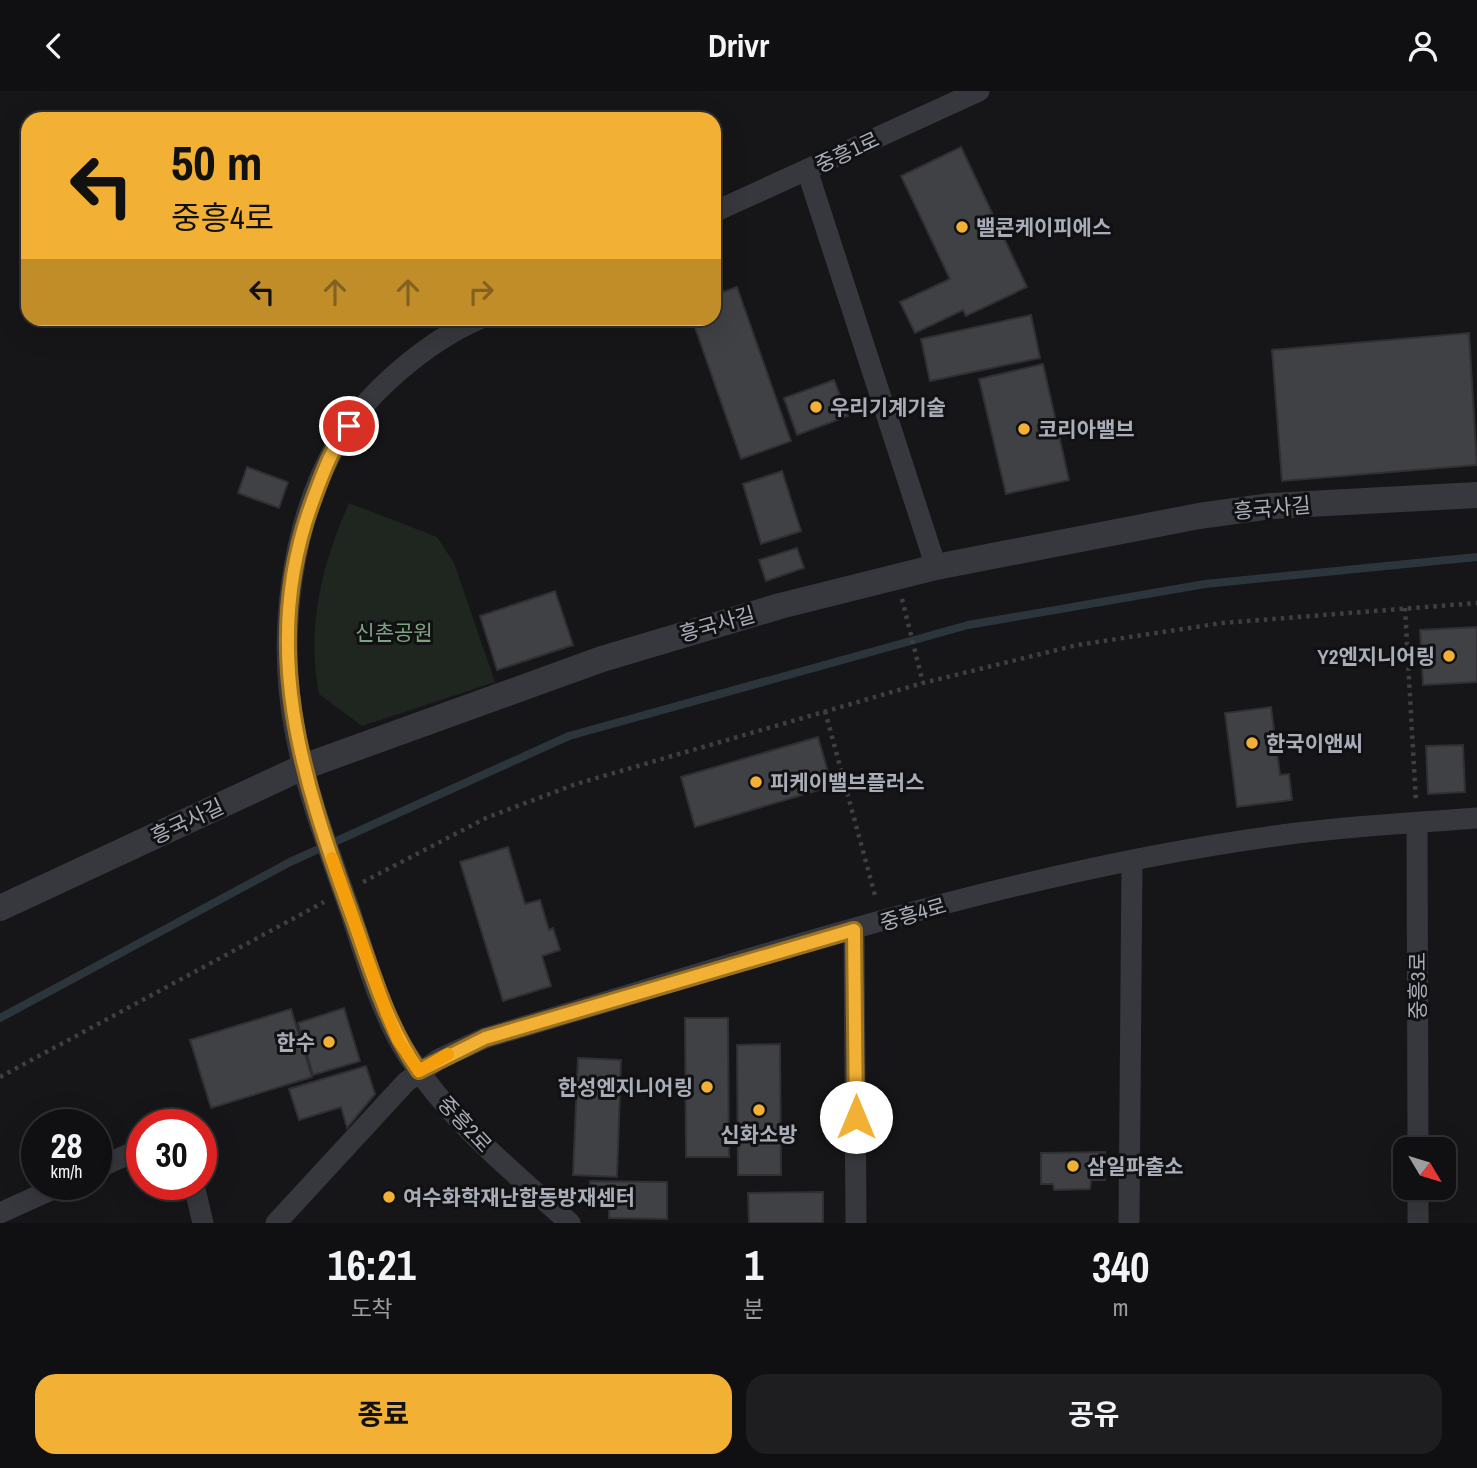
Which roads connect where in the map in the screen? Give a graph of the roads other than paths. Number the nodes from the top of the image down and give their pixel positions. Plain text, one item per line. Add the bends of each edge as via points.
1 (979, 91) edge
2 (807, 170) junction
3 (721, 209) edge
4 (466, 326) edge
5 (1477, 495) edge
6 (936, 567) junction
7 (303, 767) junction
8 (1477, 818) edge
9 (1417, 823) junction
10 (1132, 862) junction
11 (0, 908) edge
12 (854, 930) junction
13 (419, 1071) junction
14 (1418, 1137) edge
15 (29, 1200) edge
16 (198, 1200) edge
17 (1418, 1201) edge
18 (0, 1213) edge
19 (204, 1223) edge
20 (275, 1223) edge
21 (570, 1223) edge
22 (856, 1223) edge
23 (1129, 1223) edge
24 (1418, 1223) edge

1 - 2 street, 중흥1로
2 - 3 street, 중흥1로
2 - 6 street
4 - 7 street via 431,345 397,374 339,439 326,466 294,562 289,592 289,690
5 - 6 street, 흥국사길 via 1235,511
6 - 7 street, 흥국사길 via 780,605 602,659
7 - 11 street, 흥국사길
7 - 13 street, 중흥2로 via 387,1014
8 - 9 street, 중흥4로
9 - 10 street, 중흥4로 via 1282,835
9 - 14 street, 중흥3로
10 - 12 street, 중흥4로 via 1012,887
10 - 23 street
12 - 13 street, 중흥4로 via 485,1038
12 - 22 street
13 - 20 street, 중흥4로
13 - 21 street, 중흥2로 via 468,1133
15 - 18 street
16 - 19 street
17 - 24 street

